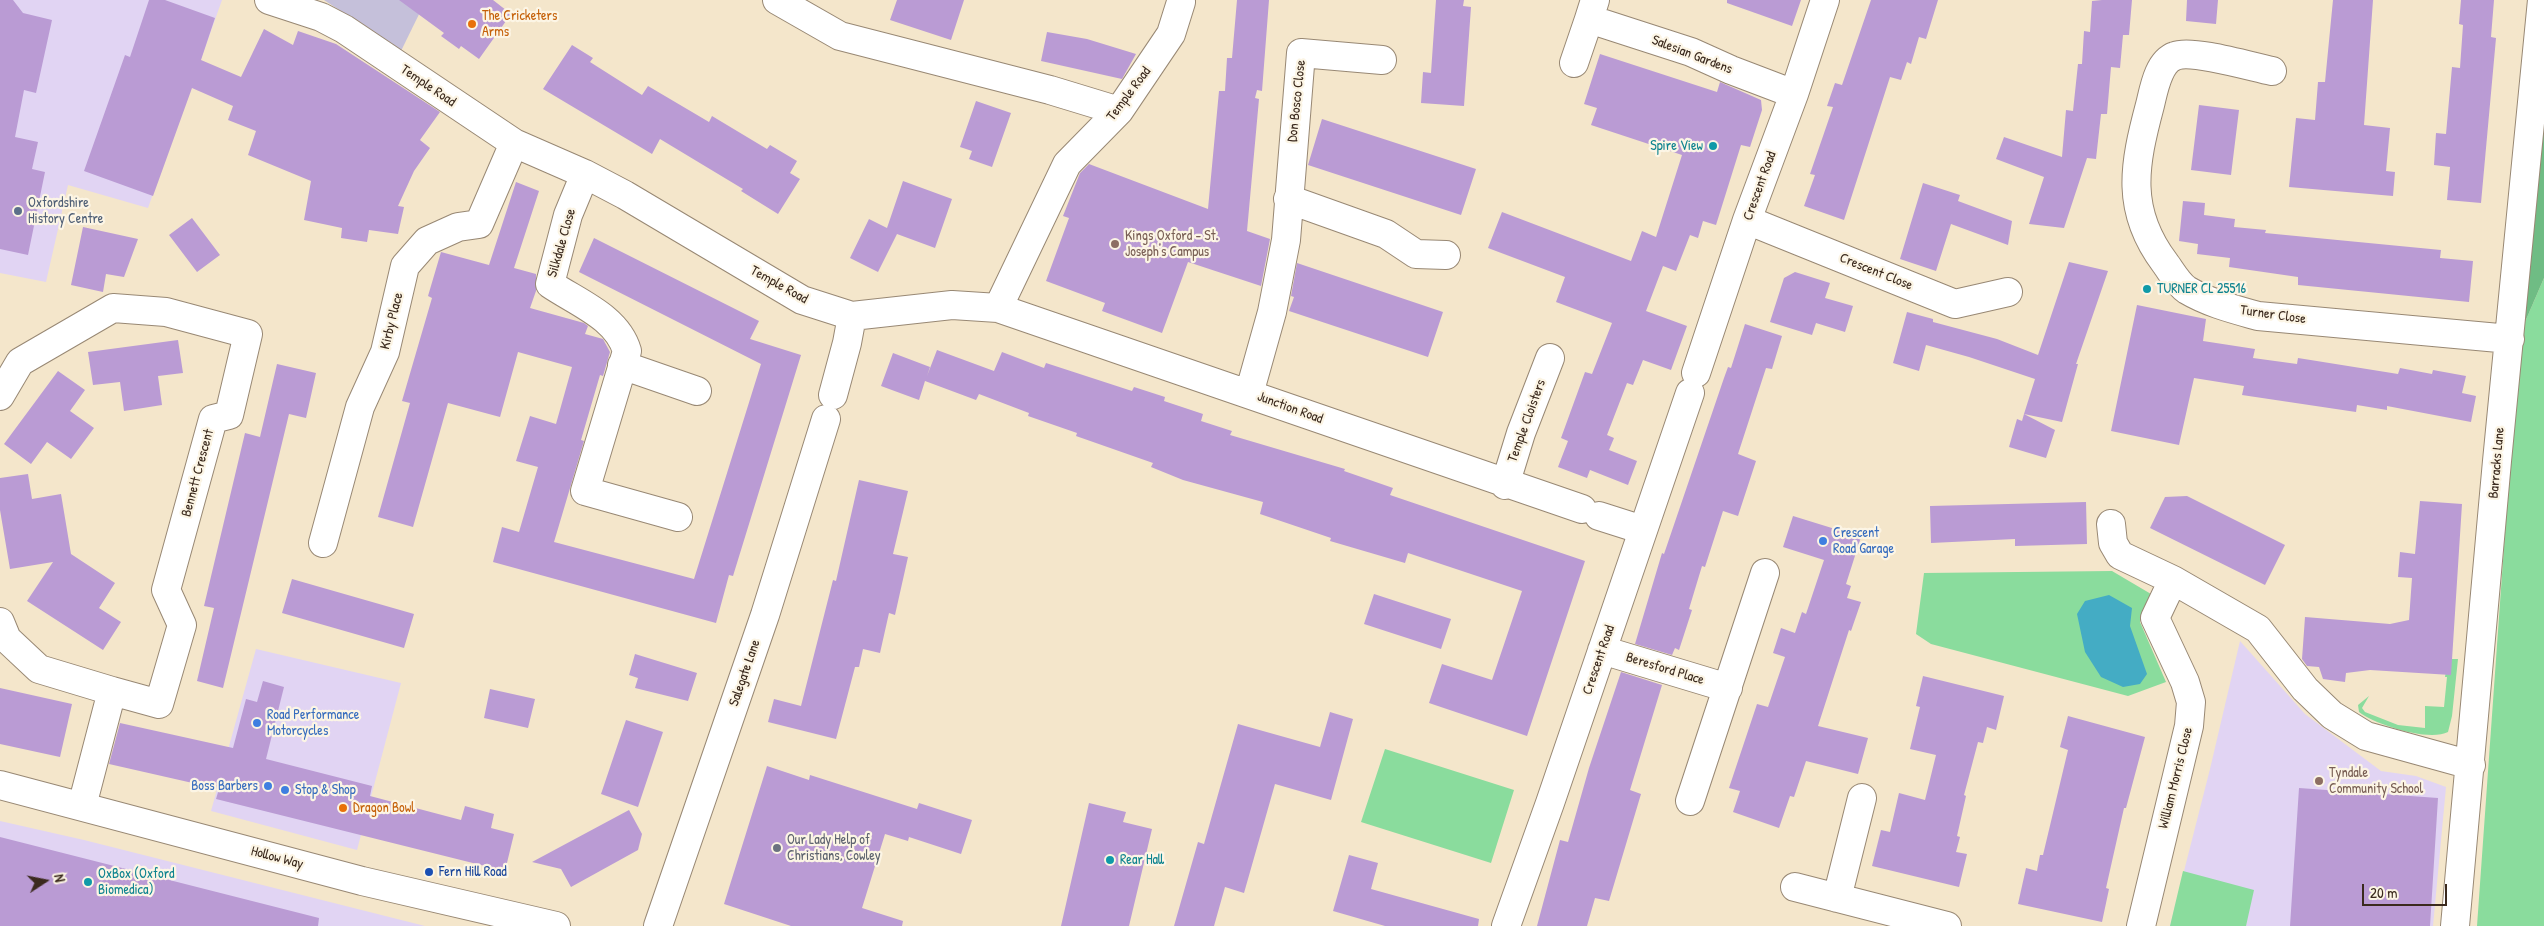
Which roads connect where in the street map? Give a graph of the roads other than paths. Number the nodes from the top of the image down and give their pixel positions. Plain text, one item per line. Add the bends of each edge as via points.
1 (777, 0) edge
2 (1825, 0) edge
3 (2542, 0) edge
4 (286, 2) edge
5 (1181, 2) dead end
6 (1592, 10) edge
7 (1382, 60) dead end
8 (1574, 63) dead end
9 (2272, 71) dead end
10 (1794, 94) junction
11 (1120, 111) junction
12 (514, 143) junction
13 (584, 174) junction
14 (1288, 199) junction
15 (1747, 220) junction
16 (1446, 255) dead end
17 (2008, 292) dead end
18 (998, 308) junction
19 (852, 316) junction
20 (2510, 339) junction
21 (1550, 358) dead end
22 (622, 365) junction
23 (697, 391) dead end
24 (1249, 394) junction
25 (0, 396) edge
26 (1506, 485) junction
27 (678, 517) dead end
28 (2111, 524) dead end
29 (1643, 530) junction
30 (323, 543) dead end
31 (1765, 573) dead end
32 (2174, 580) junction
33 (0, 622) edge
34 (1602, 650) junction
35 (1728, 688) junction
36 (112, 691) junction
37 (2472, 765) junction
38 (0, 785) edge
39 (1862, 798) dead end
40 (1690, 801) dead end
41 (82, 806) junction
42 (1795, 888) dead end
43 (1837, 898) junction
44 (556, 926) edge
45 (658, 926) edge
46 (1506, 926) edge
47 (1947, 926) edge
48 (2141, 926) edge
49 (2456, 926) edge

1 - 11 street via 840,36
2 - 10 street, Crescent Road
3 - 20 street, Barracks Lane
4 - 12 street, Temple Road via 344,29
5 - 11 street, Temple Road via 1171,34
6 - 8 street, Salesian Gardens
6 - 10 street, Salesian Gardens
7 - 14 street, Don Bosco Close via 1301,54
9 - 20 street, Turner Close via 2190,54 2174,56 2164,65 2156,82 2135,176 2140,217 2154,248 2185,288 2221,306 2258,316
10 - 15 street, Crescent Road
11 - 18 street, Temple Road via 1067,164
12 - 13 street, Temple Road
12 - 30 street, Kirby Place via 479,224 458,227 427,241 405,266 385,352 360,407
13 - 19 street, Temple Road via 802,300
13 - 22 street, Silkdale Close via 568,215 550,284 610,323 622,337 627,351
14 - 16 street via 1386,234 1416,254
14 - 24 street, Don Bosco Close via 1286,240 1272,312
15 - 17 street, Crescent Close via 1956,304
15 - 29 street, Crescent Road
18 - 19 street, Temple Road via 952,305
18 - 24 street, Junction Road
19 - 45 street, Salegate Lane via 829,407 765,615
20 - 37 street, Barracks Lane
21 - 26 street, Temple Cloisters via 1521,433
22 - 23 street
22 - 27 street, Silkdale Close via 585,491
24 - 26 street, Junction Road
25 - 36 street, Bennett Crescent via 20,362 113,308 166,312 248,334 229,415 213,419 166,590 182,625 159,704
26 - 29 street, Junction Road
28 - 32 street via 2113,543 2120,554
29 - 34 street, Crescent Road
31 - 35 street
32 - 37 street via 2258,630 2305,689 2332,714 2366,736
32 - 48 street, William Morris Close via 2156,618 2185,682 2190,702 2189,726
33 - 36 street, Bennett Crescent via 8,639 39,669
34 - 35 street, Beresford Place
34 - 46 street, Crescent Road
35 - 40 street
36 - 41 street
37 - 49 street, Barracks Lane
38 - 41 street, Hollow Way
39 - 43 street
41 - 44 street, Hollow Way via 362,881
42 - 43 street
43 - 47 street

